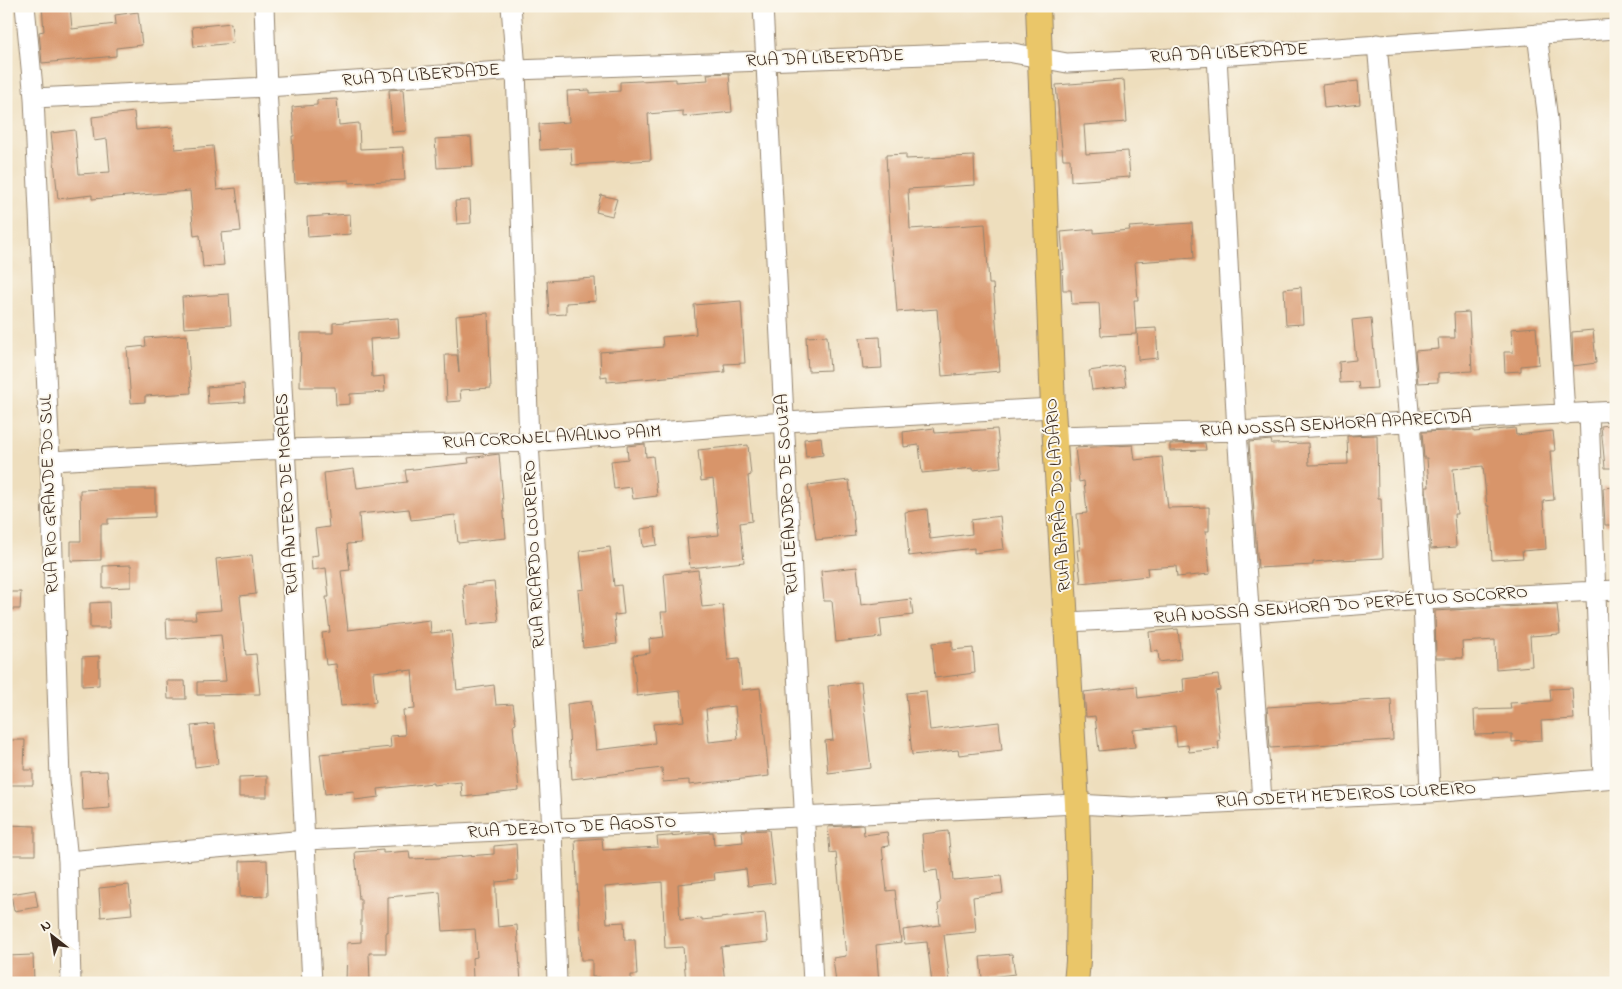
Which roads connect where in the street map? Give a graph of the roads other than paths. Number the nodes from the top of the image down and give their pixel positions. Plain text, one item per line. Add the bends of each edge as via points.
1 (26, 6) edge
2 (264, 6) edge
3 (511, 6) edge
4 (764, 6) edge
5 (1038, 6) edge
6 (1616, 29) edge
7 (1537, 34) junction
8 (1377, 44) junction
9 (1217, 56) junction
10 (1040, 59) junction
11 (766, 61) junction
12 (516, 70) junction
13 (267, 86) junction
14 (34, 98) junction
15 (1053, 408) junction
16 (1616, 411) edge
17 (1589, 413) junction
18 (1566, 415) junction
19 (785, 422) junction
20 (1410, 422) junction
21 (1237, 431) junction
22 (1056, 436) junction
23 (529, 442) junction
24 (286, 449) junction
25 (50, 460) junction
26 (1616, 590) edge
27 (1596, 591) junction
28 (1423, 600) junction
29 (1250, 613) junction
30 (1067, 622) junction
31 (1610, 778) edge
32 (1430, 793) junction
33 (1262, 801) junction
34 (1077, 804) junction
35 (804, 816) junction
36 (552, 829) junction
37 (306, 840) junction
38 (68, 861) junction
39 (71, 983) edge
40 (312, 983) edge
41 (556, 983) edge
42 (812, 983) edge
43 (1076, 983) edge

1 - 14 street, RUA RIO GRANDE DO SUL
2 - 13 street, RUA ANTERO DE MORAES
3 - 12 street, RUA RICARDO LOUREIRO
4 - 11 street, RUA LEANDRO DE SOUZA
5 - 10 main road, RUA BARÃO DO LADÁRIO
6 - 7 street, RUA DA LIBERDADE
7 - 8 street, RUA DA LIBERDADE
7 - 18 street via 1548,120
8 - 9 street, RUA DA LIBERDADE
8 - 20 street
9 - 10 street, RUA DA LIBERDADE via 1067,63
9 - 21 street
10 - 11 street, RUA DA LIBERDADE via 1008,52
10 - 15 main road, RUA BARÃO DO LADÁRIO
11 - 12 street, RUA DA LIBERDADE
11 - 19 street, RUA LEANDRO DE SOUZA
12 - 13 street, RUA DA LIBERDADE
12 - 23 street, RUA RICARDO LOUREIRO
13 - 14 street, RUA DA LIBERDADE
13 - 24 street, RUA ANTERO DE MORAES
14 - 25 street, RUA RIO GRANDE DO SUL
15 - 19 street, RUA CORONEL AVALINO PAIM
15 - 22 main road, RUA BARÃO DO LADÁRIO
16 - 17 street, RUA NOSSA SENHORA APARECIDA
17 - 18 street, RUA NOSSA SENHORA APARECIDA
17 - 27 street
18 - 20 street, RUA NOSSA SENHORA APARECIDA
19 - 23 street, RUA CORONEL AVALINO PAIM
19 - 35 street, RUA LEANDRO DE SOUZA
20 - 21 street, RUA NOSSA SENHORA APARECIDA
20 - 28 street
21 - 22 street, RUA NOSSA SENHORA APARECIDA
21 - 29 street
22 - 30 main road, RUA BARÃO DO LADÁRIO
23 - 24 street, RUA CORONEL AVALINO PAIM
23 - 36 street, RUA RICARDO LOUREIRO
24 - 25 street, RUA CORONEL AVALINO PAIM
24 - 37 street, RUA ANTERO DE MORAES
25 - 38 street, RUA RIO GRANDE DO SUL via 60,780
26 - 27 street, RUA NOSSA SENHORA DO PERPÉTUO SOCORRO
27 - 28 street, RUA NOSSA SENHORA DO PERPÉTUO SOCORRO
27 - 31 street
28 - 29 street, RUA NOSSA SENHORA DO PERPÉTUO SOCORRO
28 - 32 street
29 - 30 street, RUA NOSSA SENHORA DO PERPÉTUO SOCORRO
29 - 33 street
30 - 34 main road, RUA BARÃO DO LADÁRIO
31 - 32 street, RUA ODETH MEDEIROS LOUREIRO
32 - 33 street, RUA ODETH MEDEIROS LOUREIRO
33 - 34 street, RUA ODETH MEDEIROS LOUREIRO via 1132,807
34 - 35 street, RUA DEZOITO DE AGOSTO
34 - 43 main road, RUA BARÃO DO LADÁRIO
35 - 36 street, RUA DEZOITO DE AGOSTO
35 - 42 street, RUA LEANDRO DE SOUZA
36 - 37 street, RUA DEZOITO DE AGOSTO
36 - 41 street, RUA RICARDO LOUREIRO
37 - 38 street, RUA DEZOITO DE AGOSTO
37 - 40 street, RUA ANTERO DE MORAES
38 - 39 street, RUA RIO GRANDE DO SUL

